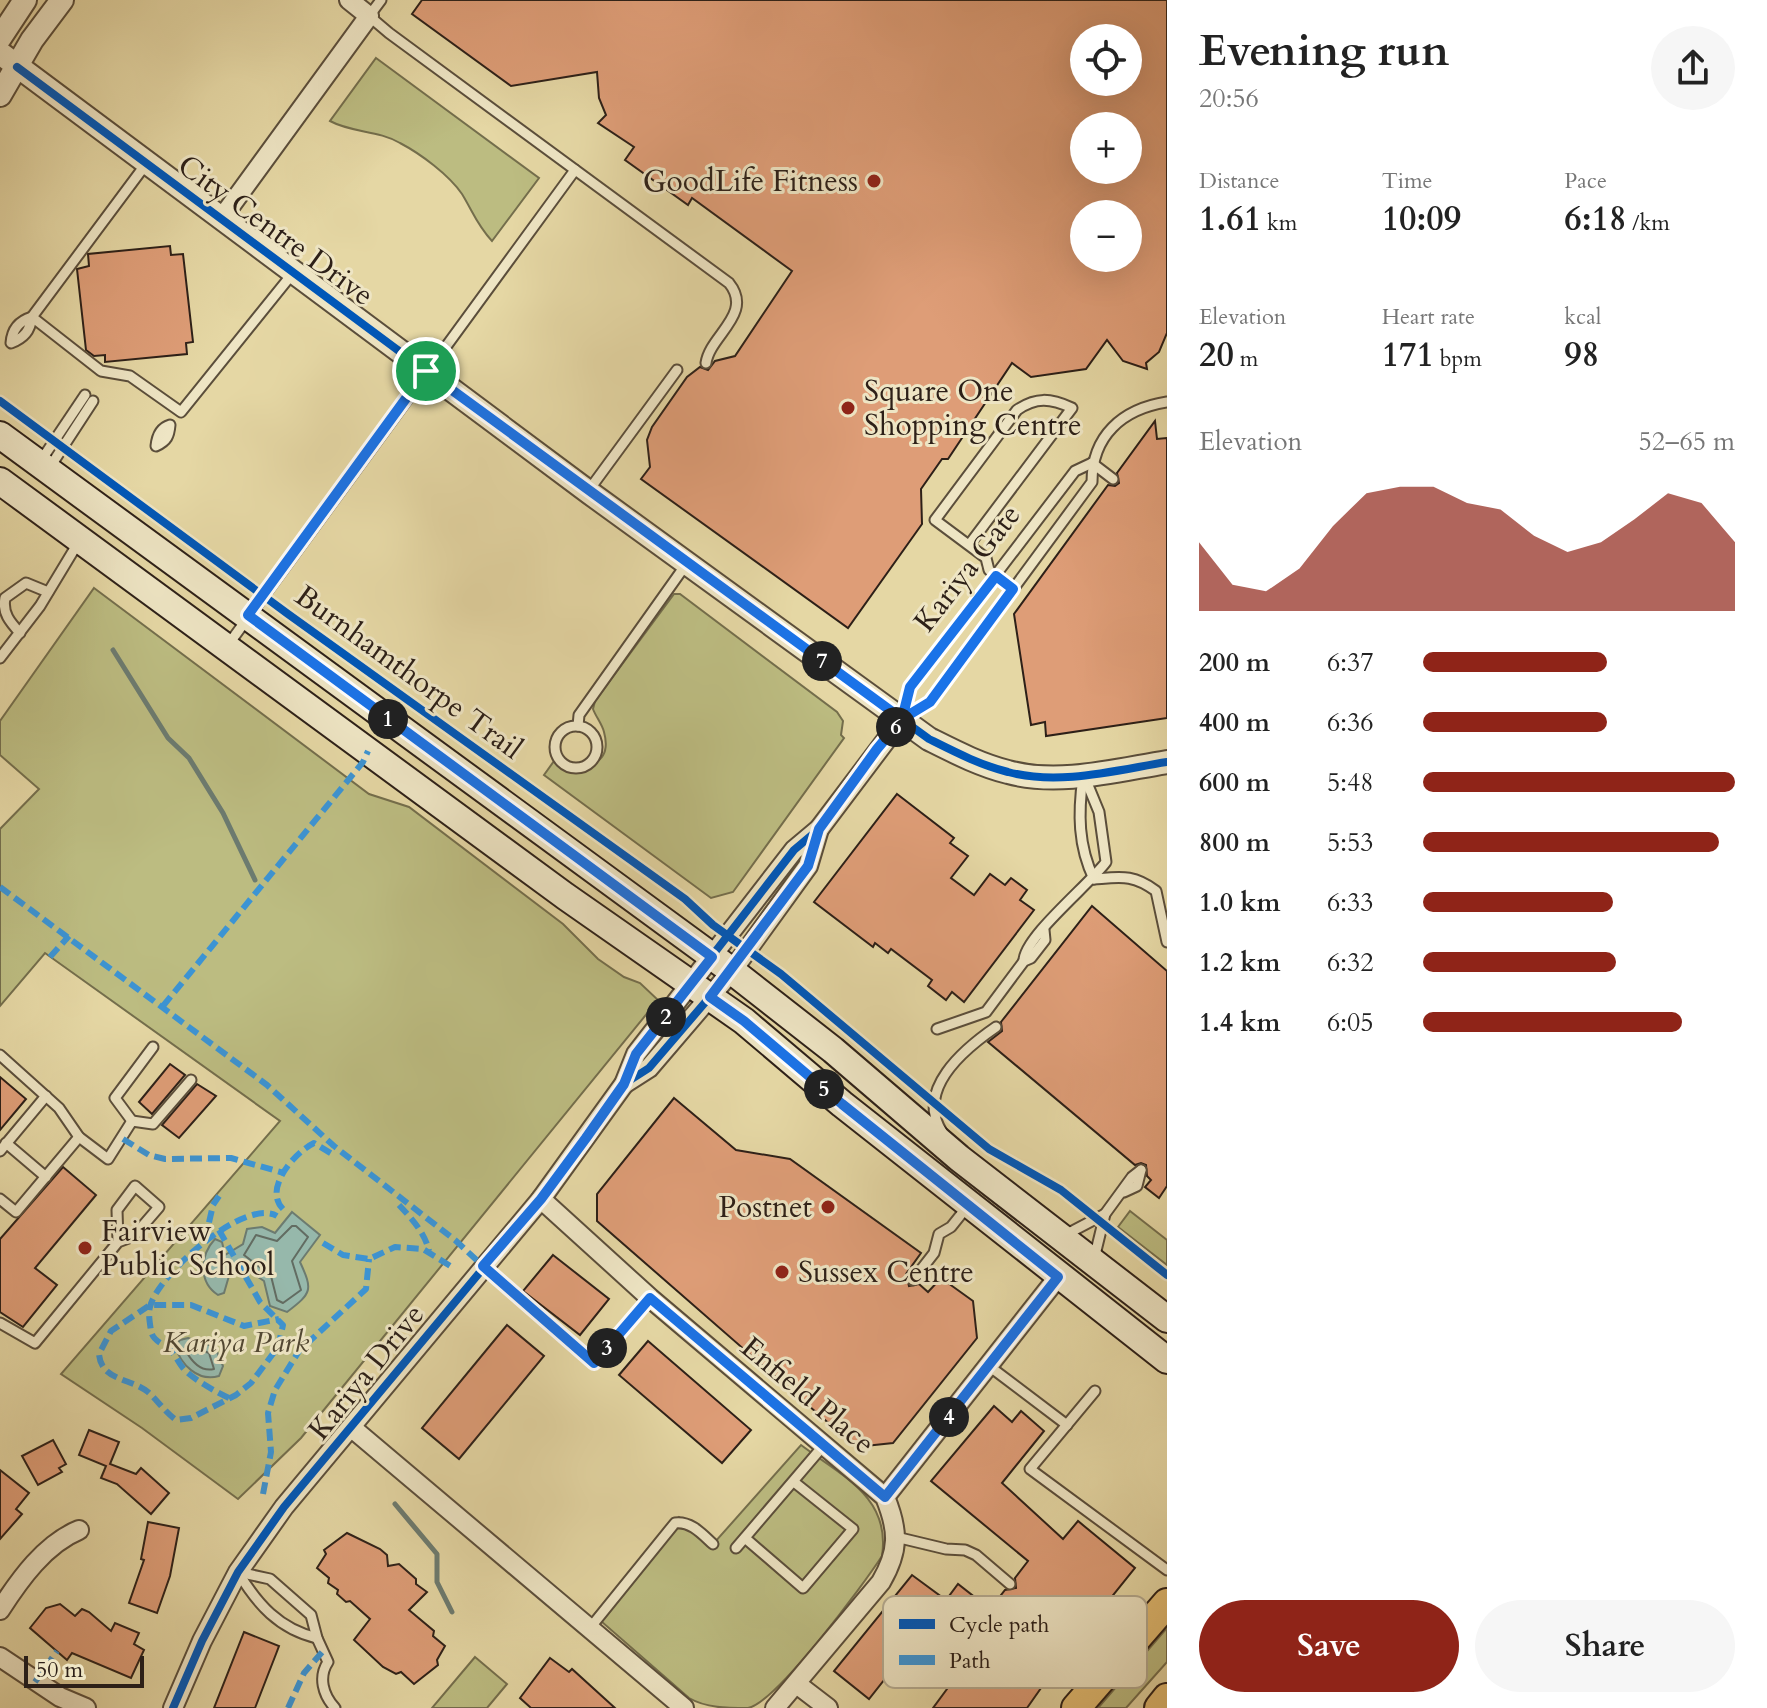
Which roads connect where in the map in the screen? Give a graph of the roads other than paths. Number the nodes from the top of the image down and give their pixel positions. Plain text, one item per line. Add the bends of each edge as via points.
1 (25, 0) edge
2 (62, 0) edge
3 (349, 0) edge
4 (381, 0) edge
5 (369, 16) junction
6 (0, 38) edge
7 (8, 60) edge
8 (0, 95) edge
9 (146, 164) junction
10 (575, 170) junction
11 (221, 219) junction
12 (294, 271) junction
13 (706, 363) dead end
14 (677, 370) dead end
15 (426, 371) junction
16 (89, 398) dead end
17 (1167, 402) edge
18 (0, 435) edge
19 (1092, 463) junction
20 (44, 467) junction
21 (1113, 479) dead end
22 (0, 481) edge
23 (588, 491) junction
24 (80, 540) junction
25 (969, 545) junction
26 (687, 563) junction
27 (996, 576) junction
28 (1013, 589) junction
29 (48, 592) junction
30 (248, 615) junction
31 (20, 633) junction
32 (226, 647) junction
33 (0, 658) edge
34 (902, 719) junction
35 (579, 720) junction
36 (1167, 762) edge
37 (1084, 774) junction
38 (1094, 879) junction
39 (1167, 942) edge
40 (722, 964) junction
41 (700, 991) junction
42 (996, 1027) dead end
43 (937, 1029) dead end
44 (153, 1047) dead end
45 (0, 1055) edge
46 (191, 1080) dead end
47 (46, 1096) junction
48 (132, 1121) junction
49 (79, 1137) junction
50 (3, 1147) edge
51 (959, 1158) junction
52 (46, 1177) junction
53 (1124, 1192) dead end
54 (0, 1199) edge
55 (541, 1199) junction
56 (970, 1204) junction
57 (1105, 1214) junction
58 (1060, 1238) junction
59 (118, 1242) junction
60 (1093, 1262) junction
61 (483, 1266) junction
62 (1058, 1277) junction
63 (913, 1280) dead end
64 (650, 1298) junction
65 (1167, 1319) edge
66 (0, 1323) edge
67 (1167, 1360) edge
68 (989, 1366) junction
69 (1095, 1391) dead end
70 (1067, 1425) junction
71 (352, 1428) junction
72 (824, 1445) junction
73 (794, 1482) junction
74 (885, 1497) junction
75 (79, 1530) dead end
76 (896, 1537) junction
77 (745, 1538) junction
78 (713, 1544) dead end
79 (736, 1548) dead end
80 (1167, 1570) edge
81 (238, 1572) junction
82 (1010, 1584) dead end
83 (1167, 1603) edge
84 (0, 1610) edge
85 (1147, 1626) edge
86 (590, 1628) junction
87 (317, 1638) junction
88 (0, 1657) edge
89 (798, 1685) junction
90 (1093, 1688) edge
91 (1167, 1698) edge
92 (86, 1708) edge
93 (173, 1708) edge
94 (335, 1708) edge
95 (684, 1708) edge
96 (775, 1708) edge
97 (828, 1708) edge
98 (1076, 1708) edge
99 (1159, 1708) edge

1 - 6 street
2 - 7 street
3 - 5 street
4 - 5 lane
5 - 10 lane
5 - 11 street
7 - 8 street
7 - 9 street, City Centre Drive
9 - 11 street, City Centre Drive
9 - 12 lane via 32,317 101,371 130,376 181,412
10 - 13 lane via 735,289 734,315
10 - 15 lane
11 - 12 street, City Centre Drive
12 - 15 street, City Centre Drive
14 - 23 lane
15 - 23 street, City Centre Drive
15 - 30 lane
16 - 20 lane
17 - 19 lane, Kariya Gate via 1123,418 1106,434
18 - 20 main road
19 - 21 lane
19 - 27 lane, Kariya Gate via 1075,471
19 - 28 lane, Kariya Gate via 1092,482
20 - 30 main road
22 - 24 main road
23 - 26 street, City Centre Drive
24 - 29 lane
24 - 32 main road
25 - 25 lane via 1018,479 1072,408 1046,399 1017,410 935,520
25 - 27 lane via 986,558
26 - 34 street, City Centre Drive
26 - 35 lane
27 - 28 lane
27 - 34 lane, Kariya Gate via 910,687
28 - 34 lane, Kariya Gate via 930,702
29 - 31 lane
29 - 31 lane via 26,583 5,598 9,621
30 - 32 lane
30 - 40 main road
31 - 33 lane
32 - 41 main road
34 - 37 street, City Centre Drive via 929,739 1011,773
34 - 40 street, Kariya Gate via 819,829 808,866
35 - 35 lane via 554,744 559,760 573,768 589,764 597,750 593,734
36 - 37 street, City Centre Drive
37 - 38 lane via 1078,814
37 - 38 lane via 1099,812 1106,862
38 - 39 lane via 1128,877 1156,891
38 - 43 lane via 1035,936 1023,952 1024,961 986,1012
40 - 41 street, Kariya Drive
40 - 51 main road
41 - 55 street, Kariya Drive via 636,1054 624,1084
41 - 56 main road
42 - 51 lane via 945,1075 932,1102 938,1128
44 - 48 lane via 115,1098
45 - 47 lane
46 - 48 lane via 153,1124
47 - 49 lane
47 - 50 lane
48 - 49 lane via 108,1159
49 - 52 lane
50 - 52 lane
51 - 58 main road
52 - 54 lane via 16,1212
53 - 57 lane
55 - 61 street, Kariya Drive
55 - 64 street, Enfield Place
56 - 62 main road
56 - 63 lane via 939,1234 934,1253
57 - 58 lane
57 - 60 lane
58 - 60 main road
59 - 59 lane via 134,1236 159,1207 135,1186 117,1210
59 - 66 lane via 35,1343
60 - 65 main road
61 - 64 lane via 594,1363
61 - 71 street, Kariya Drive
62 - 67 main road
62 - 68 street
64 - 72 street, Enfield Place
68 - 70 lane
68 - 74 street
69 - 70 lane
70 - 80 lane via 1030,1469
71 - 81 street, Kariya Drive via 284,1507
71 - 86 street
72 - 73 lane
72 - 74 street, Enfield Place
73 - 77 lane
73 - 77 lane via 853,1529 817,1572 803,1588
74 - 76 street, Enfield Place
75 - 84 street via 46,1551
76 - 82 lane via 965,1550
76 - 89 street via 893,1562 881,1582
77 - 79 lane
78 - 86 lane via 697,1529 675,1523
81 - 87 lane via 268,1612 296,1633
81 - 87 lane via 270,1579 285,1591 311,1615
81 - 93 street, Kariya Drive
83 - 85 main road
86 - 95 street
87 - 94 lane via 328,1662 323,1670 324,1695
88 - 92 street
89 - 96 street
89 - 97 street
90 - 98 main road
91 - 99 main road

